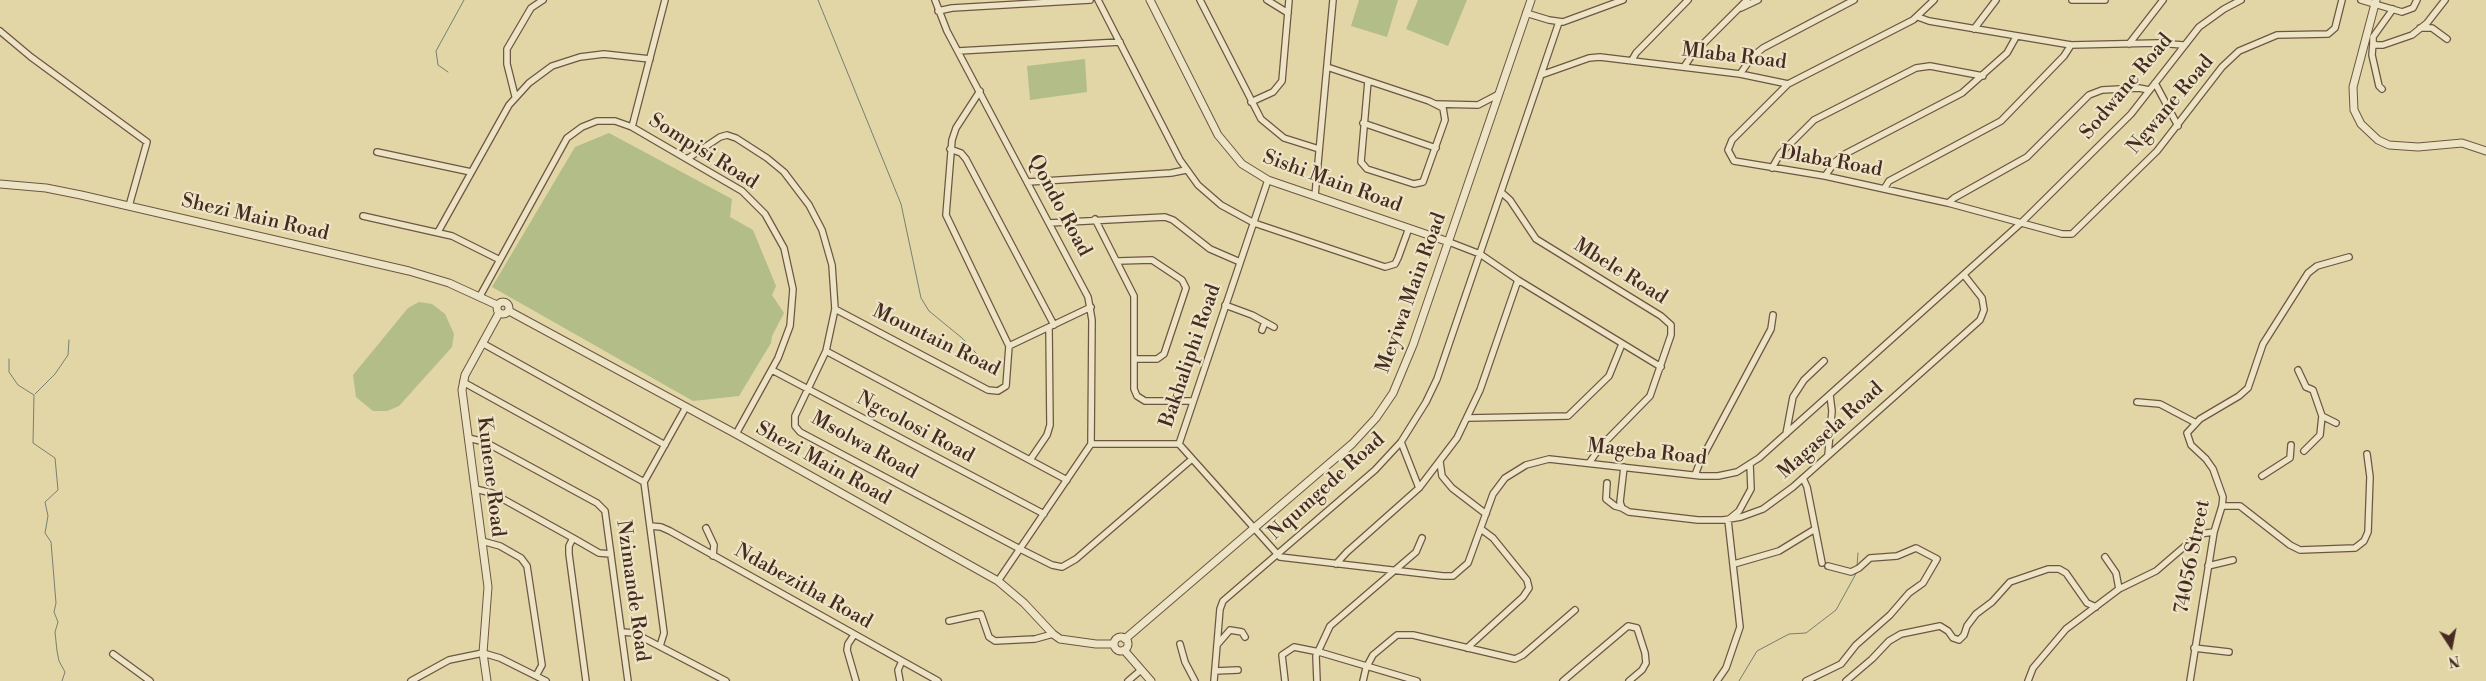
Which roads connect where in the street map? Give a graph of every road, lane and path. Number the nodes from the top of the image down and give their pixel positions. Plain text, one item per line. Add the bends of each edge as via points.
1 (543, 0) edge
2 (665, 0) edge
3 (935, 0) edge
4 (1090, 0) edge
5 (1098, 0) edge
6 (1150, 0) edge
7 (1200, 0) edge
8 (1267, 0) edge
9 (1289, 0) edge
10 (1333, 0) edge
11 (1531, 0) edge
12 (1603, 0) edge
13 (1623, 0) edge
14 (1688, 0) edge
15 (1747, 0) edge
16 (1758, 0) edge
17 (1854, 0) edge
18 (1934, 0) edge
19 (1996, 0) edge
20 (2072, 0) edge
21 (2105, 0) edge
22 (2241, 0) edge
23 (2342, 0) edge
24 (2361, 0) edge
25 (2418, 0) edge
26 (2445, 0) edge
27 (2160, 1) edge
28 (2375, 2) edge
29 (1606, 7) junction
30 (1739, 8) junction
31 (2393, 9) junction
32 (938, 12) junction
33 (1288, 13) junction
34 (1526, 13) junction
35 (1918, 17) junction
36 (1559, 22) junction
37 (1974, 28) junction
38 (2420, 28) junction
39 (0, 31) edge
40 (2016, 37) junction
41 (2447, 38) dead end
42 (1120, 42) junction
43 (2373, 43) junction
44 (2129, 44) junction
45 (2071, 45) junction
46 (2183, 45) junction
47 (958, 51) junction
48 (650, 59) junction
49 (1632, 60) junction
50 (1327, 67) junction
51 (1684, 67) junction
52 (1740, 74) junction
53 (1541, 75) junction
54 (1983, 76) junction
55 (1368, 81) junction
56 (2155, 83) junction
57 (1788, 84) junction
58 (2382, 89) dead end
59 (2149, 90) junction
60 (980, 91) junction
61 (1499, 94) junction
62 (515, 96) junction
63 (1251, 102) junction
64 (1436, 104) junction
65 (1363, 124) junction
66 (2178, 126) junction
67 (632, 127) junction
68 (1436, 148) junction
69 (950, 149) junction
70 (1319, 149) junction
71 (2486, 151) edge
72 (377, 152) dead end
73 (687, 159) junction
74 (1772, 168) junction
75 (1186, 170) junction
76 (471, 172) junction
77 (1826, 176) junction
78 (1268, 180) junction
79 (1028, 182) junction
80 (0, 184) edge
81 (1884, 188) junction
82 (1501, 192) junction
83 (1315, 196) junction
84 (1948, 203) junction
85 (129, 206) junction
86 (363, 216) dead end
87 (1095, 219) junction
88 (1049, 223) junction
89 (1254, 223) junction
90 (2021, 223) junction
91 (1409, 228) junction
92 (438, 232) junction
93 (1449, 242) junction
94 (1480, 254) junction
95 (2349, 257) dead end
96 (498, 260) junction
97 (1118, 261) junction
98 (1240, 262) junction
99 (1964, 275) junction
100 (1518, 280) junction
101 (480, 296) junction
102 (497, 305) junction
103 (1225, 305) junction
104 (1091, 307) junction
105 (835, 309) junction
106 (509, 311) junction
107 (499, 313) junction
108 (1773, 315) dead end
109 (1265, 322) junction
110 (1274, 326) dead end
111 (1051, 327) junction
112 (1262, 330) dead end
113 (482, 343) junction
114 (1622, 344) junction
115 (1010, 346) junction
116 (826, 351) junction
117 (1134, 359) junction
118 (1824, 361) dead end
119 (1661, 367) junction
120 (772, 370) junction
121 (2298, 370) dead end
122 (463, 382) junction
123 (809, 390) junction
124 (1830, 395) junction
125 (1193, 401) junction
126 (2136, 402) dead end
127 (686, 407) junction
128 (2322, 416) junction
129 (1468, 418) junction
130 (2196, 423) junction
131 (2336, 423) dead end
132 (736, 434) junction
133 (1786, 434) junction
134 (468, 438) junction
135 (1401, 442) junction
136 (1091, 444) junction
137 (1179, 444) junction
138 (665, 445) junction
139 (2291, 445) dead end
140 (2304, 450) dead end
141 (2367, 454) dead end
142 (1828, 455) junction
143 (1192, 459) junction
144 (1030, 460) junction
145 (1440, 462) junction
146 (1589, 463) junction
147 (1750, 464) junction
148 (1624, 467) junction
149 (1695, 475) junction
150 (2262, 476) dead end
151 (1803, 478) junction
152 (1067, 480) junction
153 (644, 482) junction
154 (1607, 483) dead end
155 (1419, 488) junction
156 (475, 489) junction
157 (2222, 506) junction
158 (1622, 508) junction
159 (1044, 514) junction
160 (1486, 514) junction
161 (1728, 520) junction
162 (650, 526) junction
163 (706, 528) dead end
164 (1481, 529) junction
165 (1814, 529) junction
166 (1254, 530) junction
167 (2214, 532) junction
168 (573, 538) junction
169 (1422, 538) dead end
170 (482, 541) junction
171 (1020, 549) junction
172 (611, 554) junction
173 (1276, 555) junction
174 (713, 556) junction
175 (2105, 557) dead end
176 (2233, 560) dead end
177 (1822, 563) dead end
178 (1336, 564) junction
179 (1734, 564) junction
180 (1828, 566) dead end
181 (2208, 566) junction
182 (1394, 571) junction
183 (998, 582) junction
184 (2119, 589) junction
185 (2096, 607) junction
186 (1575, 610) dead end
187 (949, 621) dead end
188 (622, 632) junction
189 (1053, 634) junction
190 (854, 635) junction
191 (1245, 637) dead end
192 (1125, 639) junction
193 (1114, 644) junction
194 (1180, 644) dead end
195 (1217, 645) junction
196 (660, 646) junction
197 (1467, 648) junction
198 (2194, 648) junction
199 (1124, 650) junction
200 (1319, 652) junction
201 (2229, 652) dead end
202 (483, 653) junction
203 (113, 654) dead end
204 (902, 661) junction
205 (1366, 668) junction
206 (1141, 670) junction
207 (1238, 670) dead end
208 (1215, 671) junction
209 (536, 676) junction
210 (150, 681) edge
211 (411, 681) edge
212 (487, 681) edge
213 (546, 681) edge
214 (586, 681) edge
215 (628, 681) edge
216 (726, 681) edge
217 (856, 681) edge
218 (900, 681) edge
219 (938, 681) edge
220 (1128, 681) edge
221 (1150, 681) edge
222 (1195, 681) edge
223 (1214, 681) edge
224 (1285, 681) edge
225 (1317, 681) edge
226 (1363, 681) edge
227 (1417, 681) edge
228 (1563, 681) edge
229 (1629, 681) edge
230 (1717, 681) edge
231 (1806, 681) edge
232 (1846, 681) edge
233 (2028, 681) edge
234 (2190, 681) edge

1 - 62 street via 531,8 507,49 507,64
2 - 48 street
3 - 32 street, Qondo Road
4 - 32 street
5 - 42 street
6 - 78 street, Sishi Main Road via 1218,135 1236,158
7 - 63 street
8 - 33 street
9 - 33 street
10 - 50 street
11 - 34 street, Meyiwa Main Road
12 - 29 street
13 - 29 street
14 - 49 street
15 - 30 street
16 - 30 street
17 - 52 street via 1763,48
18 - 35 street, Mlaba Road
19 - 37 street
20 - 21 street
22 - 46 street, Sodwane Road via 2209,18
23 - 66 street, Ngwane Road via 2334,28 2328,34 2278,35 2240,51 2222,68
24 - 28 street
25 - 31 street via 2409,10
26 - 38 street
27 - 44 street
28 - 31 street
28 - 71 street via 2352,87 2354,110 2361,124 2378,140 2389,145 2462,144
29 - 36 street
30 - 51 street
31 - 43 street via 2376,32
32 - 47 street, Qondo Road
33 - 63 street via 1282,81 1274,92
34 - 36 street
34 - 61 street, Meyiwa Main Road
35 - 37 street
35 - 57 street, Mlaba Road
36 - 53 street, Nqumgede Road
37 - 40 street
38 - 41 street via 2432,28
38 - 43 street via 2412,35 2384,45
39 - 85 street via 147,142
40 - 45 street
40 - 54 street via 2011,48
42 - 47 street
42 - 75 street
43 - 58 street via 2378,86
44 - 45 street
44 - 46 street
45 - 81 street via 2001,121 1889,182
46 - 56 street, Sodwane Road
47 - 60 street, Qondo Road
48 - 62 street via 604,54 580,57 543,72
48 - 67 street
49 - 51 street, Mlaba Road
49 - 53 street, Mlaba Road via 1594,58
50 - 55 street
50 - 70 street
51 - 52 street, Mlaba Road
52 - 57 street, Mlaba Road
53 - 82 street, Nqumgede Road
54 - 74 street via 1930,66 1916,68 1814,120 1780,154
54 - 77 street via 1962,94 1845,154
55 - 64 street
55 - 65 street
56 - 59 street, Sodwane Road
56 - 66 street
57 - 74 street, Dlaba Road via 1728,146 1728,155 1734,162
59 - 84 street via 2102,90 2089,95 2027,157
59 - 90 street, Sodwane Road via 2120,126
60 - 69 street, Mountain Road via 956,128
60 - 79 street, Qondo Road
61 - 64 street via 1478,105
61 - 93 street, Meyiwa Main Road
62 - 76 street
63 - 70 street via 1261,119 1274,131
64 - 68 street via 1443,108 1446,116
65 - 68 street
65 - 68 street via 1361,162 1367,169 1418,184 1426,177
66 - 90 street, Ngwane Road via 2076,233 2062,234
67 - 73 street, Sompisi Road
67 - 96 street, Sompisi Road via 615,121 597,121 582,126 567,138
69 - 111 street via 966,158
69 - 115 street, Mountain Road via 947,217
70 - 83 street
72 - 76 street
73 - 105 street, Msolwa Road via 720,137 730,136 784,172 809,205 824,235 832,265
73 - 120 street, Sompisi Road via 733,185 751,200 773,226 784,248 792,274 794,303 790,326
74 - 77 street, Dlaba Road
75 - 79 street
75 - 89 street via 1212,198
76 - 92 street
77 - 81 street, Dlaba Road
78 - 83 street, Sishi Main Road
78 - 89 street, Bakhaliphi Road
79 - 88 street, Qondo Road
80 - 85 street, Shezi Main Road via 46,188
81 - 84 street, Dlaba Road
82 - 94 street, Nqumgede Road
82 - 119 street, Mbele Road via 1536,239 1668,322 1671,335
83 - 91 street, Sishi Main Road
84 - 90 street, Dlaba Road
85 - 101 street, Shezi Main Road via 410,271
86 - 92 street
87 - 88 street
87 - 97 street
87 - 98 street via 1169,218 1210,249
88 - 104 street, Qondo Road
89 - 91 street via 1385,267 1395,264
89 - 98 street, Bakhaliphi Road
90 - 99 street, Mageba Road
91 - 93 street, Sishi Main Road
92 - 96 street via 462,240
93 - 94 street
93 - 166 street, Meyiwa Main Road via 1414,346 1393,393 1352,444
94 - 100 street
94 - 135 street, Nqumgede Road via 1437,379
95 - 130 street via 2317,266 2308,272 2263,344 2248,388
96 - 101 street, Sompisi Road
97 - 117 street via 1134,296
97 - 117 street via 1152,260 1182,280 1186,288 1164,354 1157,359
98 - 103 street, Bakhaliphi Road
99 - 124 street, Mageba Road
99 - 142 street, Magasela Road via 1982,298 1982,317
100 - 114 street
100 - 129 street
101 - 102 street, Shezi Main Road
102 - 106 street via 507,303
102 - 107 street
103 - 109 street
103 - 125 street, Bakhaliphi Road
104 - 111 street
104 - 136 street, Qondo Road
105 - 115 street, Mountain Road via 993,391 1001,390 1007,383
105 - 116 street, Msolwa Road
106 - 107 street
106 - 127 street, Shezi Main Road
107 - 113 street
108 - 149 street via 1771,329
109 - 110 street
109 - 112 street
111 - 115 street
111 - 144 street via 1050,425
113 - 122 street
113 - 138 street
114 - 119 street
114 - 129 street via 1609,376 1568,416
116 - 123 street, Msolwa Road
116 - 144 street
117 - 125 street via 1134,389 1139,399
118 - 133 street via 1804,380 1793,397
119 - 146 street, Mbele Road via 1650,396 1602,444
120 - 123 street, Ngcolosi Road
120 - 132 street, Sompisi Road
121 - 128 street via 2306,387 2312,390
122 - 134 street, Kunene Road
122 - 153 street
123 - 159 street, Ngcolosi Road
123 - 171 street, Msolwa Road via 795,416 798,430
124 - 133 street, Mageba Road
124 - 142 street via 1832,411
125 - 137 street, Bakhaliphi Road
126 - 130 street via 2160,404
127 - 132 street, Shezi Main Road
127 - 138 street
128 - 131 street
128 - 140 street via 2320,435
129 - 145 street
130 - 157 street, 74056 Street via 2187,436 2213,469
132 - 183 street, Shezi Main Road
133 - 147 street, Mageba Road
134 - 156 street, Kunene Road
134 - 172 street, Nzimande Road via 486,442 602,508 607,520
135 - 155 street
135 - 173 street, Nqumgede Road via 1375,470
136 - 137 street, Bakhaliphi Road
136 - 152 street
137 - 143 street
138 - 153 street
139 - 150 street via 2290,458
141 - 157 street via 2370,477 2368,532 2364,541 2354,548 2300,550 2240,506
142 - 151 street, Magasela Road
143 - 166 street
143 - 171 street, Msolwa Road via 1066,566 1052,565
144 - 152 street
145 - 155 street
145 - 160 street via 1442,476 1452,488
146 - 148 street, Mageba Road
146 - 160 street, Mageba Road via 1549,459 1526,465 1502,482 1493,494
147 - 149 street, Mageba Road via 1728,475
147 - 161 street via 1751,489 1739,511
148 - 149 street, Mageba Road
148 - 158 street
151 - 161 street, Magasela Road via 1763,509
151 - 165 street
152 - 159 street
153 - 162 street
154 - 158 street via 1606,499
155 - 178 street
156 - 168 street via 492,493
156 - 170 street, Kunene Road
157 - 167 street, 74056 Street
158 - 161 street, Magasela Road via 1629,512 1698,520
159 - 171 street
160 - 164 street, Mageba Road
161 - 179 street
162 - 174 street, Ndabezitha Road via 664,528
162 - 196 street via 664,633
163 - 174 street via 714,545
164 - 182 street, Mageba Road via 1468,563 1453,576
164 - 197 street via 1527,580 1529,588
165 - 177 street
165 - 179 street via 1779,551
166 - 173 street
166 - 192 street, Meyiwa Main Road
167 - 181 street, 74056 Street
167 - 184 street via 2202,532 2156,570
168 - 172 street via 599,553
168 - 214 street via 569,554
169 - 182 street via 1416,552
170 - 202 street, Kunene Road via 488,600
170 - 209 street via 500,546 521,558 527,566 542,665
171 - 183 street
172 - 188 street, Nzimande Road
173 - 178 street, Mageba Road
173 - 195 street, Nqumgede Road via 1223,601
174 - 190 street, Ndabezitha Road
175 - 184 street via 2116,573
176 - 181 street
178 - 182 street, Mageba Road
179 - 230 street via 1740,627 1726,668
180 - 231 street via 1846,572 1857,570 1870,558 1897,556 1916,548 1937,559 1923,583 1856,645 1841,664
181 - 198 street, 74056 Street
182 - 200 street via 1330,626
183 - 189 street, Shezi Main Road via 1024,603
184 - 185 street
185 - 232 street via 2087,603 2066,573 2059,568 2048,569 2010,582 1976,614 1959,640 1940,626 1901,634 1886,643
185 - 233 street via 2066,630 2038,662
186 - 197 street via 1518,659
187 - 189 street via 981,614 989,637 994,641 1035,639
188 - 196 street via 634,633
188 - 215 street, Nzimande Road
189 - 193 street via 1066,640
190 - 204 street, Ndabezitha Road
190 - 217 street via 847,650
191 - 195 street via 1242,632 1230,630
192 - 193 street via 1116,639
192 - 199 street via 1127,645
193 - 199 street via 1117,650
194 - 222 street
195 - 208 street, Nqumgede Road
196 - 216 street
197 - 205 street via 1401,634 1376,651
198 - 201 street
198 - 234 street, 74056 Street
199 - 206 street
200 - 205 street
200 - 224 street via 1294,648 1285,652 1281,659
200 - 225 street via 1315,662
202 - 209 street
202 - 211 street via 449,660
202 - 212 street, Kunene Road
203 - 210 street
204 - 218 street via 898,670
204 - 219 street, Ndabezitha Road
205 - 226 street
205 - 227 street
206 - 220 street
206 - 221 street
207 - 208 street
208 - 223 street, Nqumgede Road
209 - 213 street
228 - 229 street via 1628,626 1637,628 1646,663

